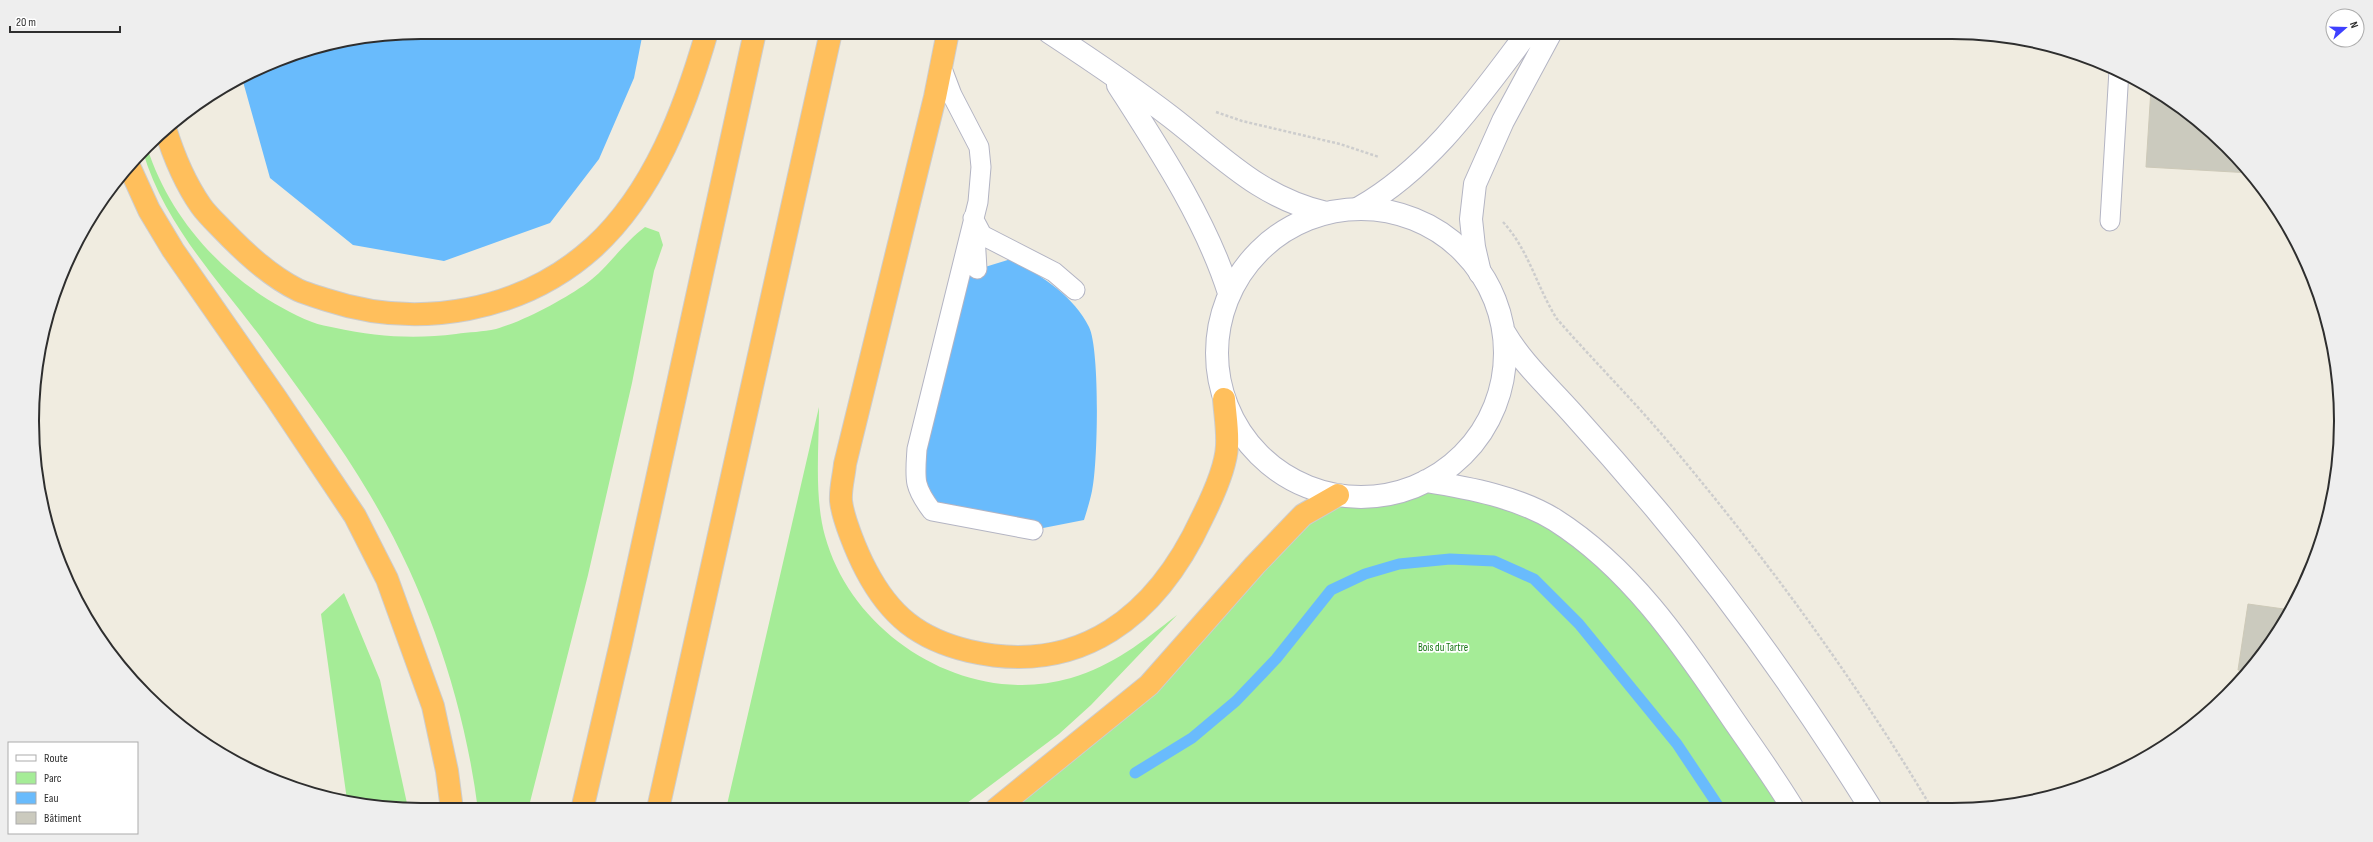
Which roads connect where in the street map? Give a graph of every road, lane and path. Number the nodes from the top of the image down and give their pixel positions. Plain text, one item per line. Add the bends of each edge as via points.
1 (704, 39) edge
2 (753, 39) edge
3 (829, 39) edge
4 (947, 39) edge
5 (1059, 39) edge
6 (1523, 39) edge
7 (1547, 39) edge
8 (941, 66) junction
9 (1112, 75) junction
10 (2119, 77) edge
11 (167, 136) edge
12 (132, 172) edge
13 (1358, 208) junction
14 (1326, 213) junction
15 (973, 218) junction
16 (2110, 221) dead end
17 (977, 269) dead end
18 (1480, 273) junction
19 (1075, 290) dead end
20 (1229, 293) junction
21 (1503, 330) junction
22 (1224, 399) junction
23 (1426, 481) junction
24 (1338, 495) junction
25 (1033, 530) dead end
26 (451, 803) edge
27 (584, 803) edge
28 (660, 803) edge
29 (1003, 803) edge
30 (1789, 803) edge
31 (1867, 803) edge

1 - 11 highway via 670,138 628,209 594,246 553,278 508,299 470,309 432,314 389,313 350,307 298,290 246,255 201,207
2 - 27 highway
3 - 28 highway
4 - 8 highway
5 - 9 main road
6 - 13 main road via 1485,90 1424,161 1399,183
7 - 18 main road via 1503,121 1474,184 1471,218
8 - 15 lane via 952,95 979,147 981,168 978,202
8 - 22 highway via 845,464 841,501 857,551 877,591 907,624 942,644 980,653 1018,657 1058,654 1100,639 1139,609 1158,590 1187,550 1210,501 1227,446
9 - 14 main road via 1267,192 1302,207
9 - 20 main road via 1153,139 1201,226 1220,265
10 - 16 lane
12 - 26 highway via 149,210 173,250 355,516 388,580 433,706
13 - 14 main road
13 - 18 main road via 1389,211 1419,221 1446,236 1469,258
14 - 20 main road via 1292,226 1266,243 1245,266
15 - 17 lane
15 - 19 lane via 982,235 1054,272
15 - 25 lane via 917,449 915,475 919,494 932,511
18 - 21 main road via 1496,303
20 - 22 main road via 1219,327 1217,364
21 - 23 main road via 1505,360 1500,390 1489,418 1467,449 1451,465
21 - 31 main road via 1529,367 1656,510 1750,629
22 - 24 main road via 1240,432 1259,454 1282,474 1309,487
23 - 24 main road via 1398,492 1368,497
23 - 30 main road via 1477,489 1514,502 1554,520 1604,556 1647,602 1701,673
24 - 29 highway via 1303,515 1255,564 1150,685

